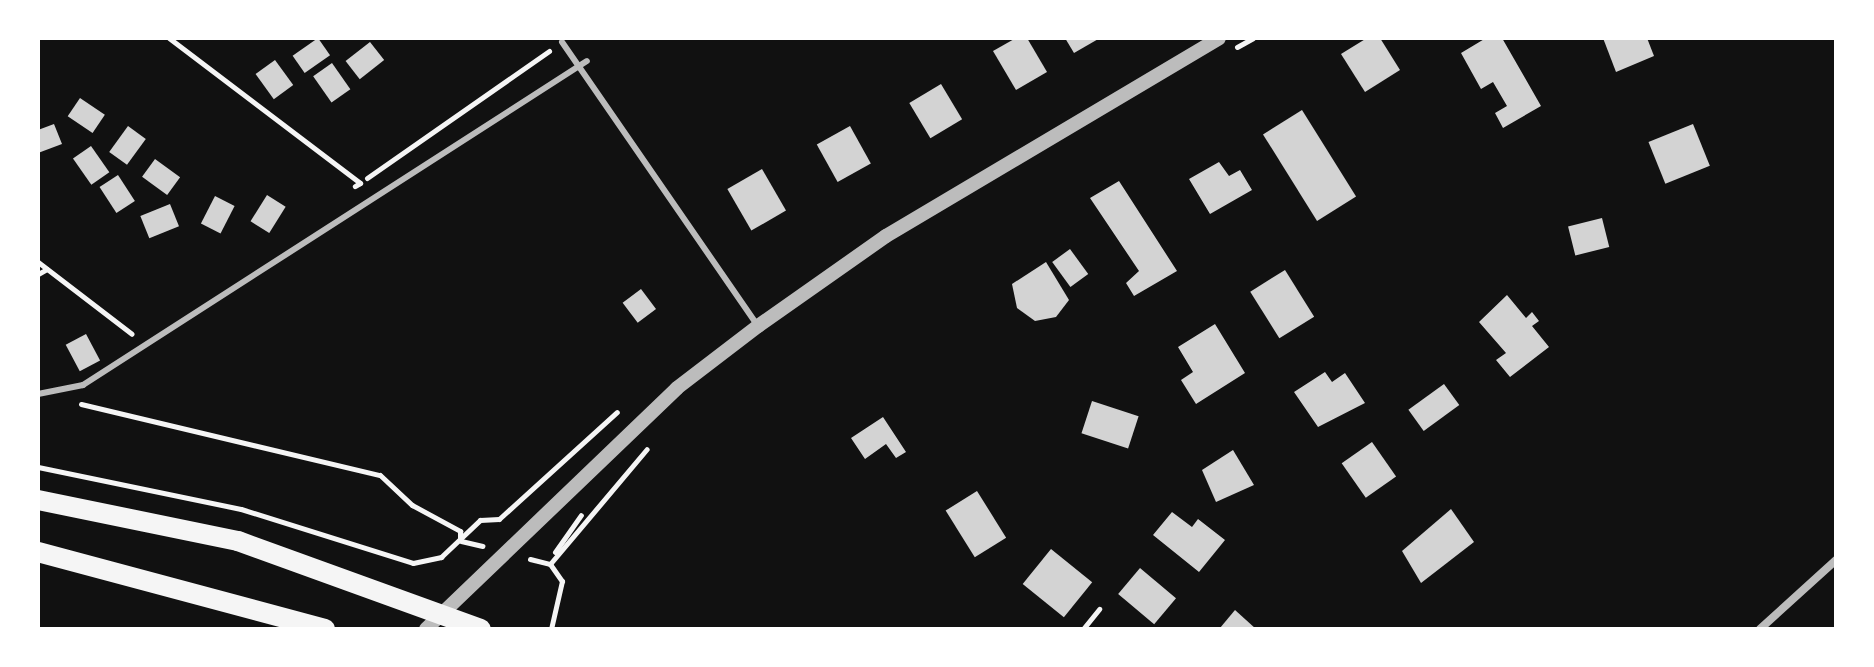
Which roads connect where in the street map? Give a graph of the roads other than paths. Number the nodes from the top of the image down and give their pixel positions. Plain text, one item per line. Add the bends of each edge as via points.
1 (1219, 38) edge
2 (562, 42) road end
3 (587, 61) dead end
4 (573, 65) junction
5 (758, 326) junction
6 (38, 394) edge
7 (38, 500) edge
8 (38, 552) edge
9 (1836, 560) edge
10 (442, 612) junction
11 (325, 629) edge
12 (426, 629) edge
13 (481, 629) edge
14 (1760, 629) edge

1 - 5 street via 886,236
2 - 4 lane
3 - 4 lane
4 - 5 lane
4 - 6 lane via 83,385 49,396
5 - 10 street via 677,388
7 - 10 main road via 238,541
8 - 11 main road
9 - 14 street
10 - 12 street
10 - 13 main road

